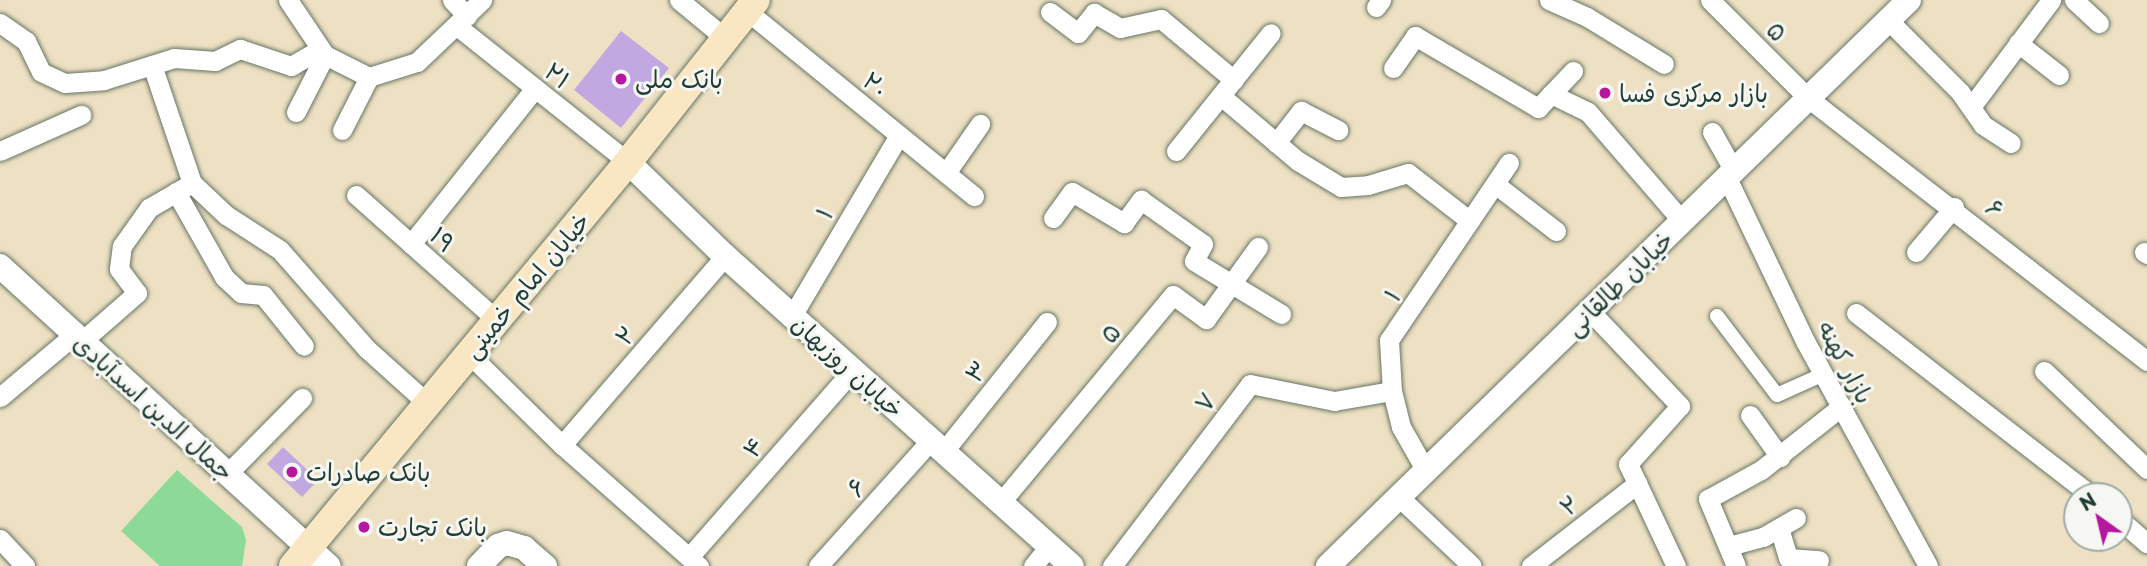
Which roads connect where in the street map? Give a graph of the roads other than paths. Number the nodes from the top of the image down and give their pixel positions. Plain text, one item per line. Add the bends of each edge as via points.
1 (288, 0) edge
2 (452, 0) edge
3 (482, 0) edge
4 (679, 0) edge
5 (1549, 0) edge
6 (1710, 0) edge
7 (1909, 0) edge
8 (2051, 0) edge
9 (2074, 0) edge
10 (751, 5) edge
11 (1160, 10) edge
12 (1050, 12) dead end
13 (1888, 20) junction
14 (462, 21) junction
15 (0, 23) edge
16 (2099, 23) dead end
17 (1271, 33) dead end
18 (726, 38) junction
19 (2018, 43) junction
20 (325, 55) junction
21 (1664, 64) dead end
22 (152, 65) junction
23 (1393, 68) dead end
24 (1573, 71) dead end
25 (2059, 75) dead end
26 (369, 77) junction
27 (1234, 80) junction
28 (535, 88) junction
29 (1551, 94) junction
30 (1221, 96) junction
31 (1808, 98) junction
32 (1971, 107) junction
33 (296, 112) dead end
34 (81, 115) dead end
35 (980, 124) dead end
36 (342, 130) dead end
37 (1338, 130) dead end
38 (1712, 132) dead end
39 (899, 135) junction
40 (1276, 143) junction
41 (2011, 143) dead end
42 (0, 151) edge
43 (1177, 152) dead end
44 (628, 162) junction
45 (1509, 163) dead end
46 (946, 173) junction
47 (1730, 175) junction
48 (1495, 184) junction
49 (184, 187) junction
50 (356, 195) dead end
51 (974, 196) dead end
52 (1954, 207) junction
53 (1053, 218) dead end
54 (1470, 221) junction
55 (1682, 221) junction
56 (1556, 231) dead end
57 (411, 244) junction
58 (1258, 247) dead end
59 (1916, 252) dead end
60 (726, 256) junction
61 (0, 266) edge
62 (1231, 285) junction
63 (1590, 311) junction
64 (1856, 313) dead end
65 (1281, 314) dead end
66 (792, 316) junction
67 (1717, 316) dead end
68 (497, 320) junction
69 (1047, 322) dead end
70 (78, 338) junction
71 (304, 346) dead end
72 (469, 354) junction
73 (2147, 361) edge
74 (853, 370) junction
75 (2044, 371) dead end
76 (1824, 373) junction
77 (1392, 391) junction
78 (0, 397) edge
79 (302, 398) dead end
80 (428, 404) junction
81 (1842, 406) junction
82 (1750, 415) dead end
83 (562, 445) junction
84 (937, 445) junction
85 (1780, 457) junction
86 (2147, 469) edge
87 (1426, 471) junction
88 (227, 474) junction
89 (2074, 482) edge
90 (1637, 483) junction
91 (1399, 497) junction
92 (1001, 502) junction
93 (2133, 531) edge
94 (0, 539) edge
95 (2147, 543) edge
96 (1049, 545) junction
97 (1729, 546) junction
98 (310, 560) edge
99 (1819, 560) dead end
100 (695, 561) edge
101 (25, 566) edge
102 (479, 566) edge
103 (545, 566) edge
104 (818, 566) edge
105 (1033, 566) edge
106 (1072, 566) edge
107 (1112, 566) edge
108 (1328, 566) edge
109 (1472, 566) edge
110 (1531, 566) edge
111 (1676, 566) edge
112 (1736, 566) edge
113 (1928, 566) edge

1 - 20 street
2 - 14 street, ۲۱
3 - 14 street
4 - 18 street
5 - 21 street via 1587,17
6 - 31 street, ۵
7 - 13 street, خیابان طالقانی
8 - 19 street
9 - 16 street
10 - 18 main road, خیابان امام خمینی
10 - 39 street, ۲۰
11 - 12 street via 1120,28 1094,13 1079,33
11 - 27 street
13 - 31 street, خیابان طالقانی
13 - 32 street
14 - 26 street via 417,62
14 - 28 street, ۲۱
15 - 22 street via 26,41 41,72 54,81 104,80
17 - 27 street
18 - 44 main road, خیابان امام خمینی
19 - 25 street
19 - 32 street
20 - 22 street via 317,51 291,66 240,49 215,61 174,58
20 - 26 street
20 - 33 street
22 - 49 street
23 - 29 street via 1415,36 1538,108
24 - 29 street
26 - 36 street
27 - 30 street
28 - 44 street, ۲۱
28 - 57 street
29 - 55 street via 1588,112
30 - 40 street
30 - 43 street
31 - 47 street, خیابان طالقانی
31 - 52 street, ۶
32 - 41 street via 1983,125
34 - 42 street
35 - 46 street
37 - 40 street via 1301,111
38 - 47 street, بازار کهنه
39 - 46 street, ۲۰
39 - 66 street, ۱
40 - 54 street via 1341,187 1368,186 1408,173
44 - 60 street, خیابان روزبهان
44 - 68 main road, خیابان امام خمینی
45 - 48 street, ۱
46 - 51 street, ۲۰
47 - 55 street, خیابان طالقانی
47 - 76 street, بازار کهنه
48 - 54 street, ۱
48 - 56 street
49 - 70 street via 149,208 122,246 119,269 136,293
49 - 71 street via 224,277 241,293 263,295
49 - 80 street via 280,250 367,349
50 - 57 street, ۱۹
52 - 59 street
52 - 73 street, ۶
53 - 62 street via 1072,191 1124,223 1141,200 1203,244 1194,261
54 - 77 street, ۱ via 1389,340
55 - 63 street, خیابان طالقانی
57 - 68 street, ۱۹
58 - 62 street, ۵
60 - 66 street, خیابان روزبهان
60 - 83 street, ۲
61 - 70 street, جمال الدین اسدآبادی
62 - 65 street
62 - 92 street, ۵ via 1206,319 1173,295
63 - 87 street, خیابان طالقانی
63 - 90 street via 1680,406 1628,464
64 - 89 street
66 - 74 street, خیابان روزبهان
67 - 76 street via 1777,395
68 - 72 main road, خیابان امام خمینی
69 - 84 street, ۳
70 - 78 street
70 - 88 street, جمال الدین اسدآبادی
72 - 80 main road, خیابان امام خمینی
72 - 83 street
74 - 84 street, خیابان روزبهان
74 - 100 street, ۴
75 - 86 street
76 - 81 street, بازار کهنه
77 - 87 street, ۱ via 1401,427
77 - 107 street, ۷ via 1334,401 1250,384
79 - 88 street
80 - 98 main road, خیابان امام خمینی
81 - 85 street
81 - 113 street, بازار کهنه
82 - 85 street
83 - 100 street
84 - 92 street, خیابان روزبهان
84 - 104 street, ۶
85 - 97 street via 1708,499
87 - 91 street, خیابان طالقانی
88 - 98 street, جمال الدین اسدآبادی
90 - 110 street, ۲
90 - 111 street
91 - 108 street, خیابان طالقانی
91 - 109 street
92 - 96 street, خیابان روزبهان
93 - 95 street
94 - 101 street
96 - 105 street
96 - 106 street, خیابان روزبهان
97 - 99 street via 1763,537 1787,523 1788,558
97 - 112 street
102 - 103 street via 507,543 524,548

